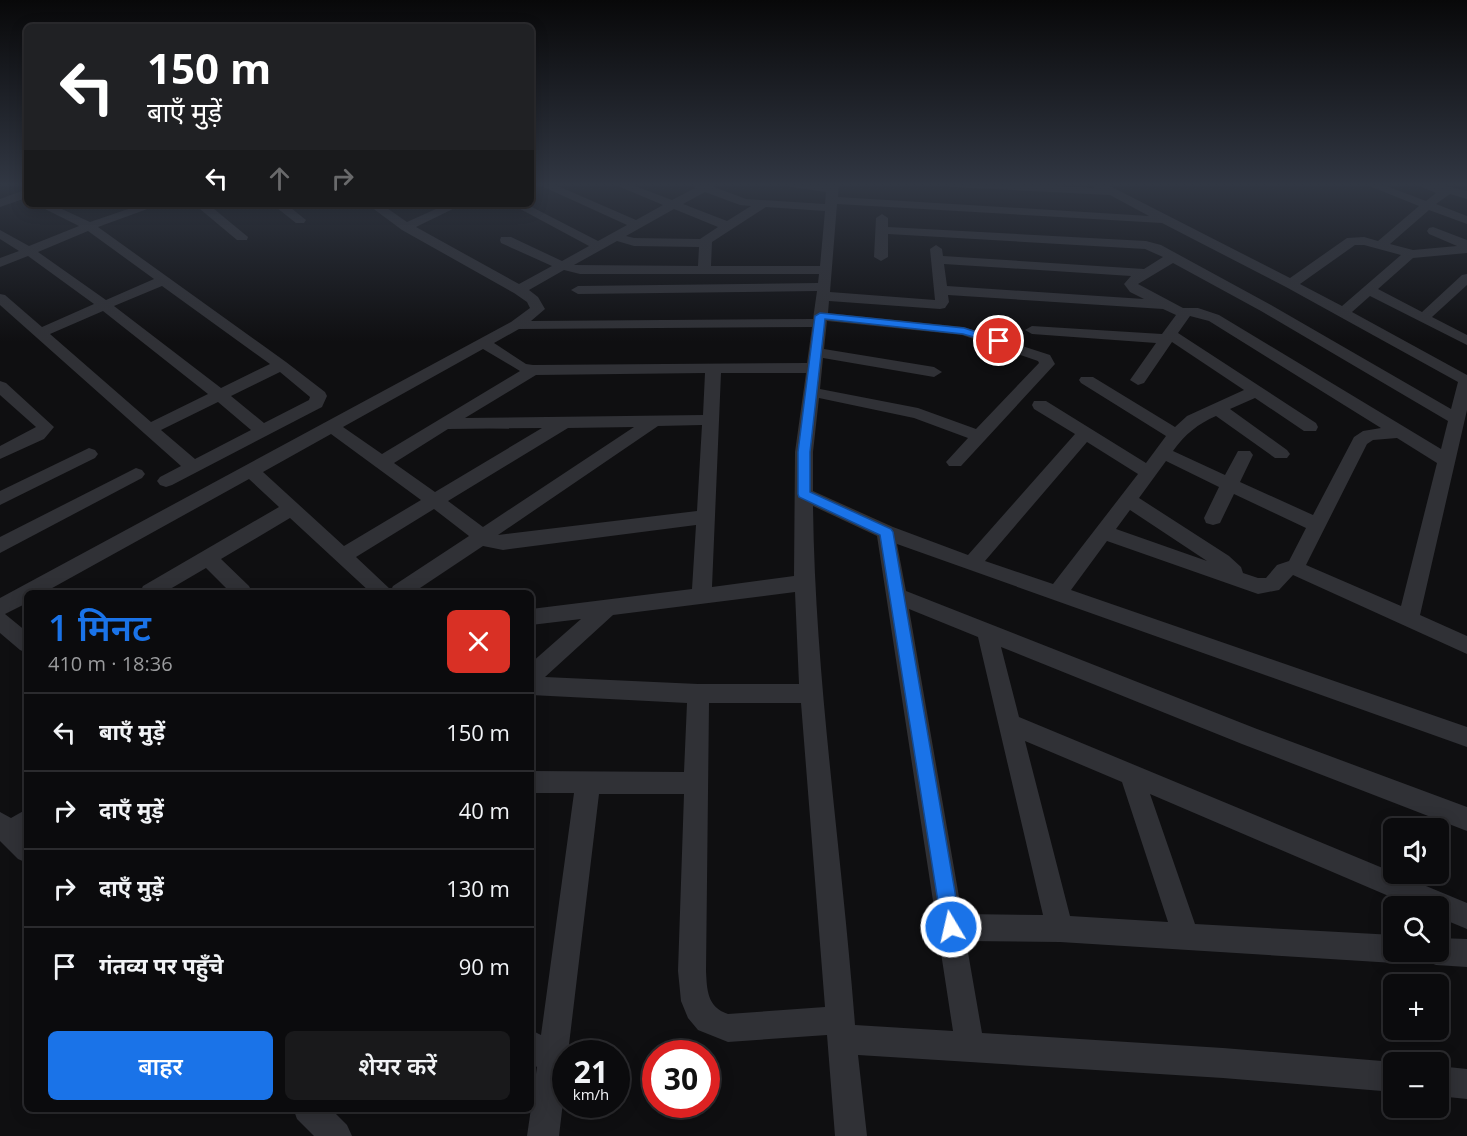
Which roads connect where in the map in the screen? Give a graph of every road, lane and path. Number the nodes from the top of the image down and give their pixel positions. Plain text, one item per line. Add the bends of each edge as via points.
1 (4, 236) edge
2 (64, 236) edge
3 (103, 236) edge
4 (422, 236) edge
5 (579, 236) edge
6 (712, 236) edge
7 (828, 236) edge
8 (881, 236) edge
9 (934, 236) edge
10 (987, 236) edge
11 (1199, 236) edge
12 (1392, 236) edge
13 (1444, 236) edge
14 (616, 237) joint
15 (506, 240) dead end
16 (704, 243) junction
17 (598, 246) junction
18 (1380, 246) junction
19 (1467, 247) edge
20 (29, 250) junction
21 (1412, 254) junction
22 (1173, 256) junction
23 (881, 257) dead end
24 (937, 260) junction
25 (0, 263) edge
26 (563, 266) junction
27 (704, 270) junction
28 (1145, 273) junction
29 (1467, 278) edge
30 (165, 280) junction
31 (1291, 284) junction
32 (519, 290) junction
33 (940, 290) junction
34 (1369, 290) junction
35 (578, 291) dead end
36 (0, 298) edge
37 (822, 298) junction
38 (104, 306) junction
39 (1175, 308) junction
40 (1342, 313) junction
41 (1423, 318) junction
42 (516, 325) junction
43 (1032, 330) dead end
44 (39, 333) junction
45 (1169, 337) junction
46 (1467, 341) edge
47 (483, 343) junction
48 (815, 360) junction
49 (281, 365) junction
50 (713, 369) junction
51 (533, 370) junction
52 (934, 372) dead end
53 (1087, 380) dead end
54 (1138, 380) dead end
55 (1467, 381) edge
56 (0, 386) edge
57 (1256, 391) junction
58 (812, 392) junction
59 (221, 395) junction
60 (19, 403) junction
61 (1040, 405) dead end
62 (1218, 408) junction
63 (0, 411) edge
64 (1457, 419) junction
65 (711, 420) junction
66 (654, 421) junction
67 (564, 422) junction
68 (448, 424) junction
69 (331, 426) junction
70 (1310, 427) dead end
71 (152, 428) junction
72 (262, 431) junction
73 (1400, 432) junction
74 (1085, 433) junction
75 (1176, 435) junction
76 (979, 436) junction
77 (242, 442) junction
78 (0, 453) edge
79 (1163, 453) junction
80 (89, 454) dead end
81 (1281, 454) dead end
82 (1244, 455) dead end
83 (1447, 461) junction
84 (955, 462) dead end
85 (380, 463) junction
86 (258, 466) junction
87 (193, 467) junction
88 (1148, 472) junction
89 (136, 474) dead end
90 (166, 481) dead end
91 (1230, 484) junction
92 (804, 494) junction
93 (0, 499) edge
94 (1127, 499) junction
95 (433, 501) junction
96 (292, 508) junction
97 (706, 517) junction
98 (1213, 518) dead end
99 (1317, 525) junction
100 (886, 532) junction
101 (1102, 532) junction
102 (482, 537) junction
103 (0, 546) edge
104 (344, 555) junction
105 (208, 558) junction
106 (971, 564) junction
107 (1295, 568) junction
108 (1245, 581) junction
109 (804, 583) junction
110 (33, 590) edge
111 (153, 590) edge
112 (240, 590) edge
113 (380, 590) edge
114 (403, 590) edge
115 (1057, 594) junction
116 (24, 595) edge
117 (702, 596) junction
118 (897, 596) junction
119 (0, 608) edge
120 (607, 608) junction
121 (534, 617) edge
122 (1408, 620) junction
123 (0, 621) edge
124 (987, 631) junction
125 (24, 641) edge
126 (1467, 645) edge
127 (534, 673) edge
128 (534, 686) edge
129 (811, 693) junction
130 (698, 694) junction
131 (1010, 723) junction
132 (1467, 737) edge
133 (1131, 774) junction
134 (534, 782) edge
135 (588, 782) junction
136 (694, 783) junction
137 (1467, 819) edge
138 (1467, 915) edge
139 (951, 927) junction
140 (1060, 929) junction
141 (1186, 936) junction
142 (1383, 947) edge
143 (1449, 952) edge
144 (1467, 953) edge
145 (842, 1029) junction
146 (970, 1046) junction
147 (542, 1053) edge
148 (1383, 1076) edge
149 (312, 1112) edge
150 (336, 1136) edge
151 (543, 1136) edge
152 (851, 1136) edge

1 - 20 street
2 - 20 street
3 - 30 street
4 - 32 street
5 - 17 street
6 - 16 street
7 - 37 street
8 - 23 street
9 - 24 street
10 - 22 street via 1146,245
11 - 31 street
12 - 18 street
13 - 19 street
14 - 16 street via 634,242
14 - 17 street
15 - 26 street
16 - 27 street
17 - 26 street
18 - 21 street
18 - 31 street via 1352,241
19 - 21 street
20 - 25 street
20 - 38 street
21 - 34 street
22 - 28 street
22 - 64 street
24 - 28 street
24 - 33 street
26 - 27 street via 591,271
26 - 32 street
27 - 37 street
28 - 39 street via 1131,282 1132,287
29 - 41 street
30 - 38 street
30 - 49 street
31 - 40 street
32 - 42 street via 538,309
33 - 37 street via 942,302 938,306
33 - 39 street
34 - 40 street
34 - 41 street
35 - 37 street
36 - 44 street
37 - 42 street
37 - 48 street
37 - 76 street via 964,331 1045,358 1047,364
38 - 44 street
38 - 59 street
39 - 45 street via 1184,315
39 - 73 street via 1214,318
40 - 55 street
41 - 46 street
42 - 47 street
43 - 45 street
44 - 71 street
45 - 54 street
45 - 57 street
47 - 51 street via 521,367
47 - 69 street
48 - 50 street
48 - 52 street
48 - 58 street
49 - 59 street
49 - 72 street via 319,399
50 - 51 street
50 - 65 street
51 - 68 street
53 - 75 street
55 - 64 street
56 - 60 street
57 - 62 street
57 - 70 street
58 - 76 street via 904,410
58 - 92 street via 804,452
59 - 71 street
59 - 72 street
60 - 63 street
60 - 78 street via 46,427 38,435
61 - 74 street
62 - 75 street via 1193,420
62 - 81 street
64 - 83 street
65 - 66 street
65 - 97 street
66 - 67 street
66 - 102 street
67 - 68 street
67 - 95 street
68 - 85 street
69 - 85 street
69 - 86 street
71 - 87 street
72 - 77 street
73 - 83 street
73 - 99 street via 1363,437
74 - 88 street
74 - 106 street
75 - 79 street
76 - 84 street
77 - 86 street
77 - 87 street
79 - 88 street
79 - 91 street
80 - 93 street
82 - 91 street
83 - 122 street
85 - 95 street
86 - 96 street
86 - 110 street
87 - 90 street
88 - 94 street
89 - 103 street
91 - 98 street
91 - 99 street
92 - 100 street
92 - 109 street
94 - 101 street
94 - 108 street via 1222,561
95 - 102 street
95 - 104 street
96 - 104 street
96 - 105 street
97 - 102 street via 503,543
97 - 117 street
99 - 107 street
100 - 106 street
100 - 118 street
101 - 108 street
101 - 115 street
102 - 114 street
104 - 113 street
105 - 111 street
105 - 112 street
106 - 115 street
107 - 108 street via 1284,569 1272,585 1265,587
107 - 122 street
109 - 117 street
109 - 129 street
115 - 132 street
116 - 119 street
117 - 120 street
118 - 124 street
118 - 139 street
120 - 121 street
120 - 127 street
122 - 126 street
123 - 125 street
124 - 131 street
124 - 137 street
128 - 130 street
129 - 130 street
129 - 145 street
130 - 136 street
131 - 133 street
131 - 140 street
133 - 138 street
133 - 141 street
134 - 135 street
135 - 136 street
135 - 147 street
136 - 145 street via 692,971 693,995 700,1013 711,1024 728,1028
139 - 140 street
139 - 146 street
140 - 141 street
141 - 142 street
143 - 144 street
145 - 146 street
145 - 152 street
146 - 148 street
147 - 151 street
149 - 150 street

